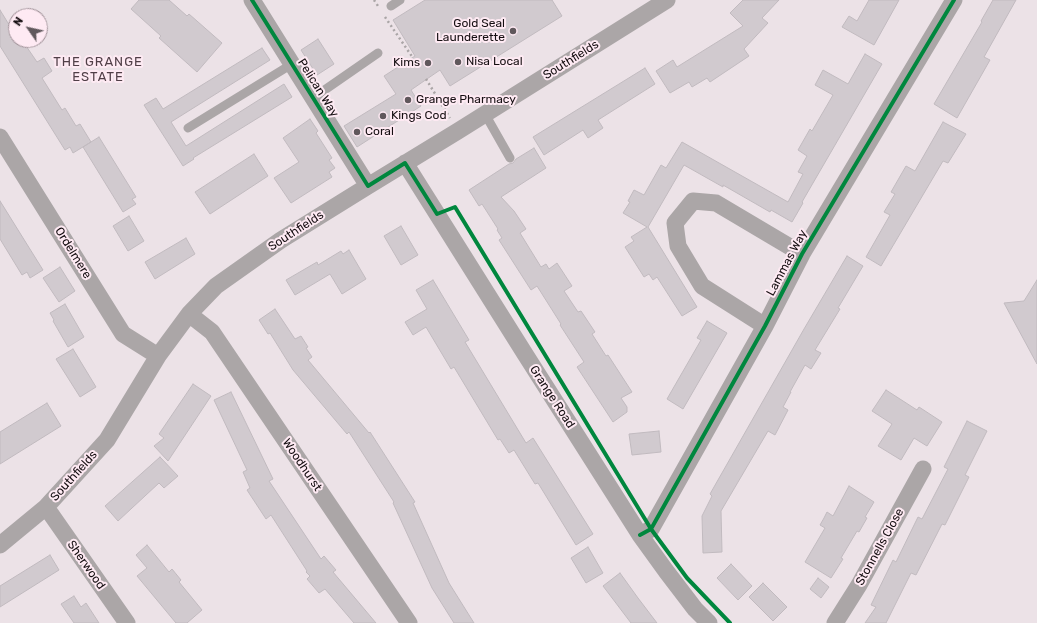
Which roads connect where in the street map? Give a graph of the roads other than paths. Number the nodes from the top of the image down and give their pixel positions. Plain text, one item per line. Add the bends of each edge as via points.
1 (252, 0) edge
2 (400, 0) edge
3 (667, 0) edge
4 (954, 0) edge
5 (391, 6) dead end
6 (642, 7) edge
7 (378, 53) dead end
8 (292, 64) junction
9 (314, 98) junction
10 (485, 114) junction
11 (188, 128) dead end
12 (0, 137) edge
13 (510, 158) dead end
14 (405, 163) junction
15 (368, 186) junction
16 (802, 254) junction
17 (189, 314) junction
18 (765, 326) junction
19 (158, 356) junction
20 (923, 470) dead end
21 (46, 507) junction
22 (640, 535) junction
23 (0, 545) edge
24 (127, 623) edge
25 (409, 623) edge
26 (709, 623) edge
27 (835, 623) edge

1 - 8 street, Pelican Way
2 - 5 lane
3 - 6 street, Southfields
4 - 16 street, Lammas Way
6 - 10 street, Southfields
7 - 9 lane
8 - 9 street, Pelican Way
8 - 11 lane
9 - 15 street, Pelican Way
10 - 13 lane
10 - 14 street, Southfields
12 - 19 street, Ordelmere via 123,334
14 - 15 street, Southfields
14 - 22 street, Grange Road
15 - 17 street, Southfields via 281,240 216,286
16 - 18 street, Lammas Way
16 - 18 street, Lammas Way via 716,203 693,201 675,223 678,246 702,286
17 - 19 street, Southfields
17 - 25 street, Woodhurst via 212,332
18 - 22 street, Lammas Way via 651,529
19 - 21 street, Southfields via 107,440
20 - 27 street, Stonnells Close
21 - 23 street, Southfields
21 - 24 street, Sherwood
22 - 26 street, Grange Road via 695,609

